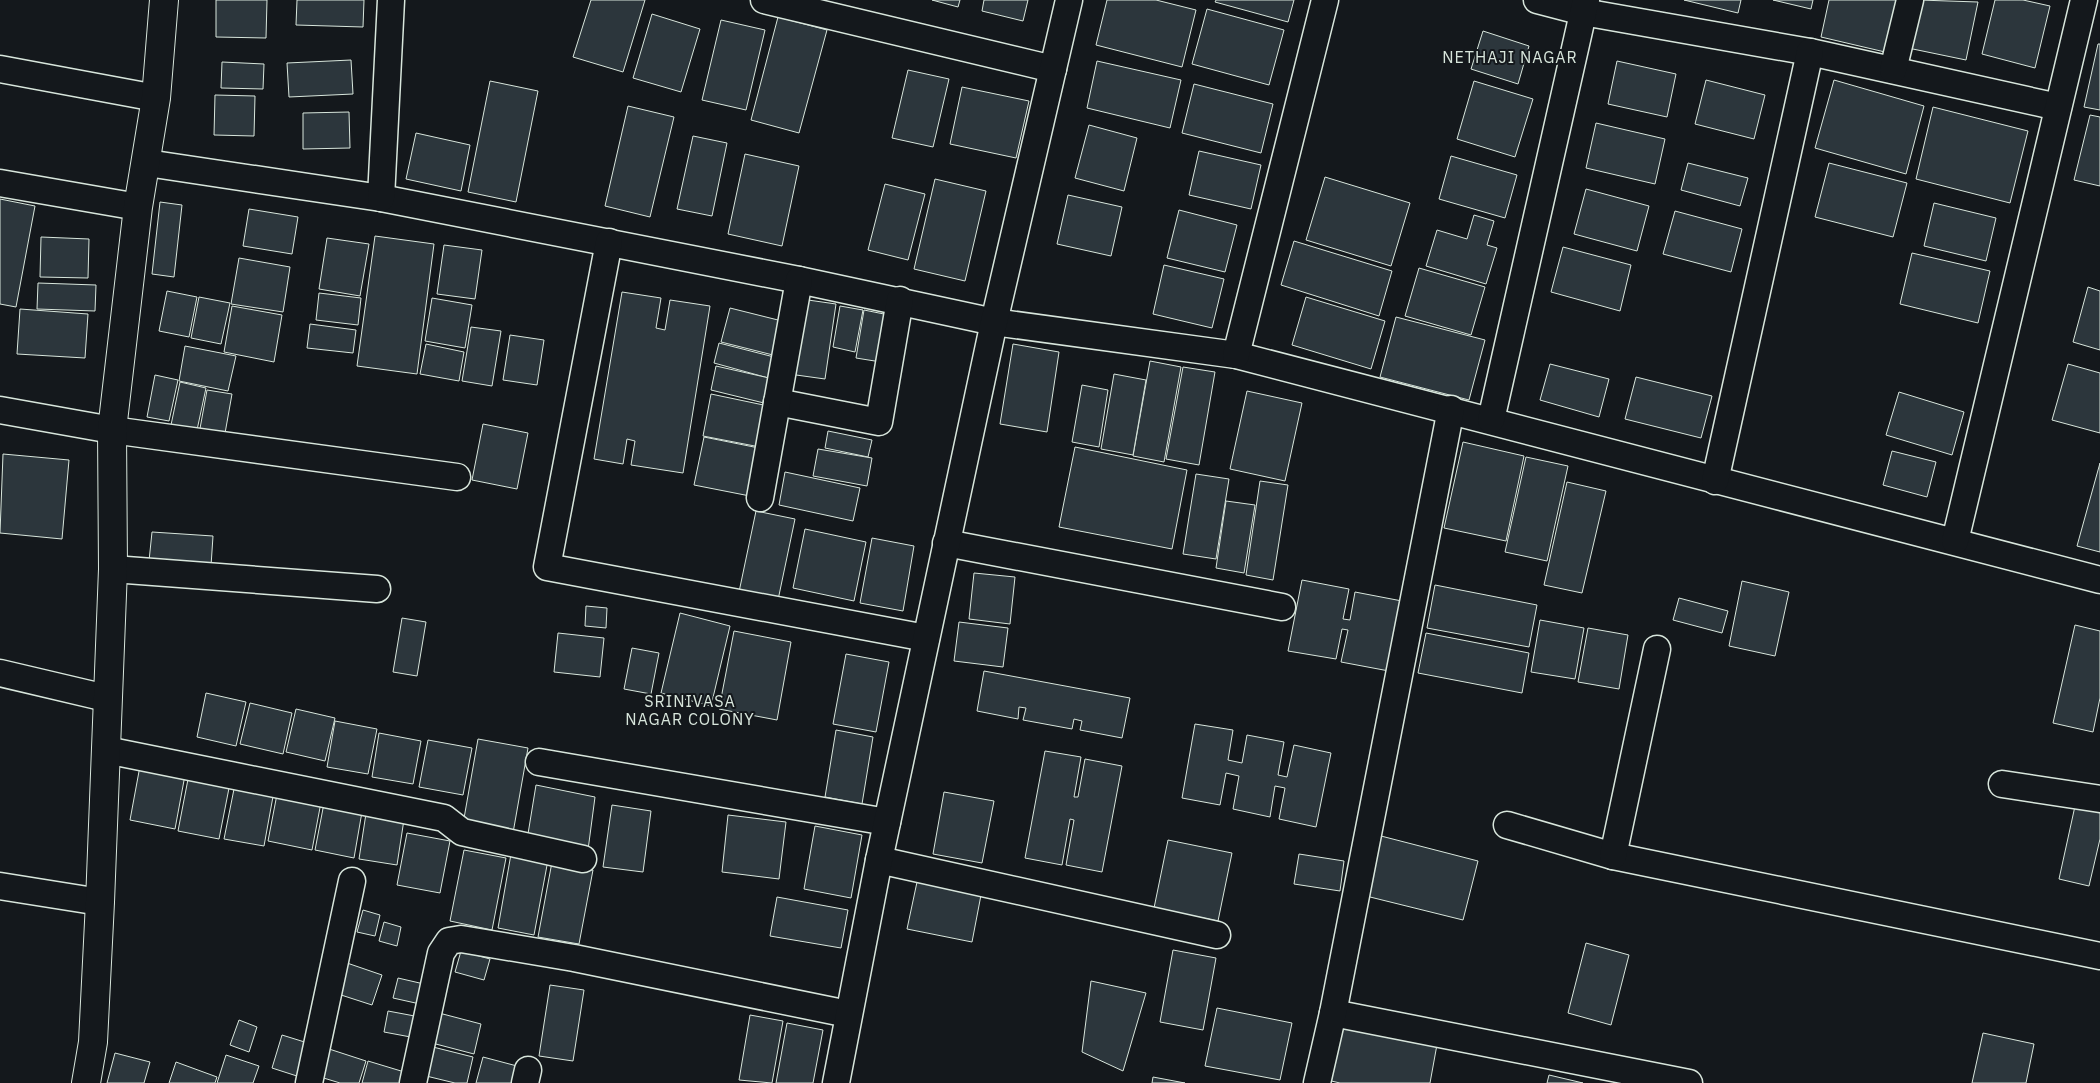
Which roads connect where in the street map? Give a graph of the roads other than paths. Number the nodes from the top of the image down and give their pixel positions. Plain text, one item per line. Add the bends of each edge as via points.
1 (164, 0) edge
2 (391, 0) edge
3 (764, 0) edge
4 (1070, 0) edge
5 (1325, 0) edge
6 (1537, 0) edge
7 (1910, 0) edge
8 (2084, 0) edge
9 (1584, 6) edge
10 (1810, 52) junction
11 (0, 69) edge
12 (1053, 69) junction
13 (1894, 70) junction
14 (156, 98) junction
15 (2058, 107) junction
16 (147, 163) junction
17 (0, 183) edge
18 (381, 198) junction
19 (138, 207) junction
20 (608, 242) junction
21 (800, 280) junction
22 (900, 300) junction
23 (994, 322) junction
24 (1236, 355) junction
25 (777, 402) junction
26 (1451, 409) junction
27 (0, 410) edge
28 (1491, 420) junction
29 (112, 430) junction
30 (457, 477) dead end
31 (1715, 481) junction
32 (760, 498) dead end
33 (1955, 541) junction
34 (946, 543) junction
35 (113, 568) junction
36 (2100, 580) edge
37 (377, 588) dead end
38 (1282, 607) dead end
39 (926, 638) junction
40 (1657, 649) dead end
41 (0, 673) edge
42 (106, 698) junction
43 (106, 750) junction
44 (539, 762) dead end
45 (2002, 784) dead end
46 (2100, 800) edge
47 (887, 822) junction
48 (1507, 825) dead end
49 (1613, 856) junction
50 (583, 858) dead end
51 (879, 860) junction
52 (352, 881) dead end
53 (0, 886) edge
54 (100, 902) junction
55 (1218, 936) dead end
56 (2100, 956) edge
57 (1333, 1013) junction
58 (848, 1014) junction
59 (86, 1083) edge
60 (308, 1083) edge
61 (413, 1083) edge
62 (836, 1083) edge
63 (1317, 1083) edge
64 (1689, 1083) edge

1 - 14 street
2 - 18 street
3 - 12 street
4 - 12 street
5 - 24 street
6 - 9 street
7 - 13 street
8 - 15 street
9 - 10 street
9 - 28 street
10 - 13 street
10 - 31 street
11 - 14 street
12 - 23 street
13 - 15 street
14 - 16 street
15 - 33 street
16 - 18 street
16 - 19 street
17 - 19 street
18 - 20 street
19 - 29 street
20 - 21 street
20 - 39 street via 546,567
21 - 22 street
21 - 25 street
22 - 23 street
22 - 25 street via 879,422
23 - 24 street
23 - 34 street
24 - 26 street
25 - 32 street
26 - 28 street
26 - 57 street
27 - 29 street
28 - 31 street
29 - 30 street
29 - 35 street
31 - 33 street
33 - 36 street
34 - 38 street
34 - 39 street
35 - 37 street
35 - 42 street
39 - 47 street
40 - 49 street
41 - 42 street
42 - 43 street
43 - 50 street via 444,818 462,832
43 - 54 street
44 - 47 street
45 - 46 street
47 - 51 street
48 - 49 street
49 - 56 street
51 - 55 street
51 - 58 street
52 - 60 street
53 - 54 street
54 - 59 street via 92,1042
57 - 63 street
57 - 64 street
58 - 61 street via 574,958 461,939 449,941 441,953
58 - 62 street

